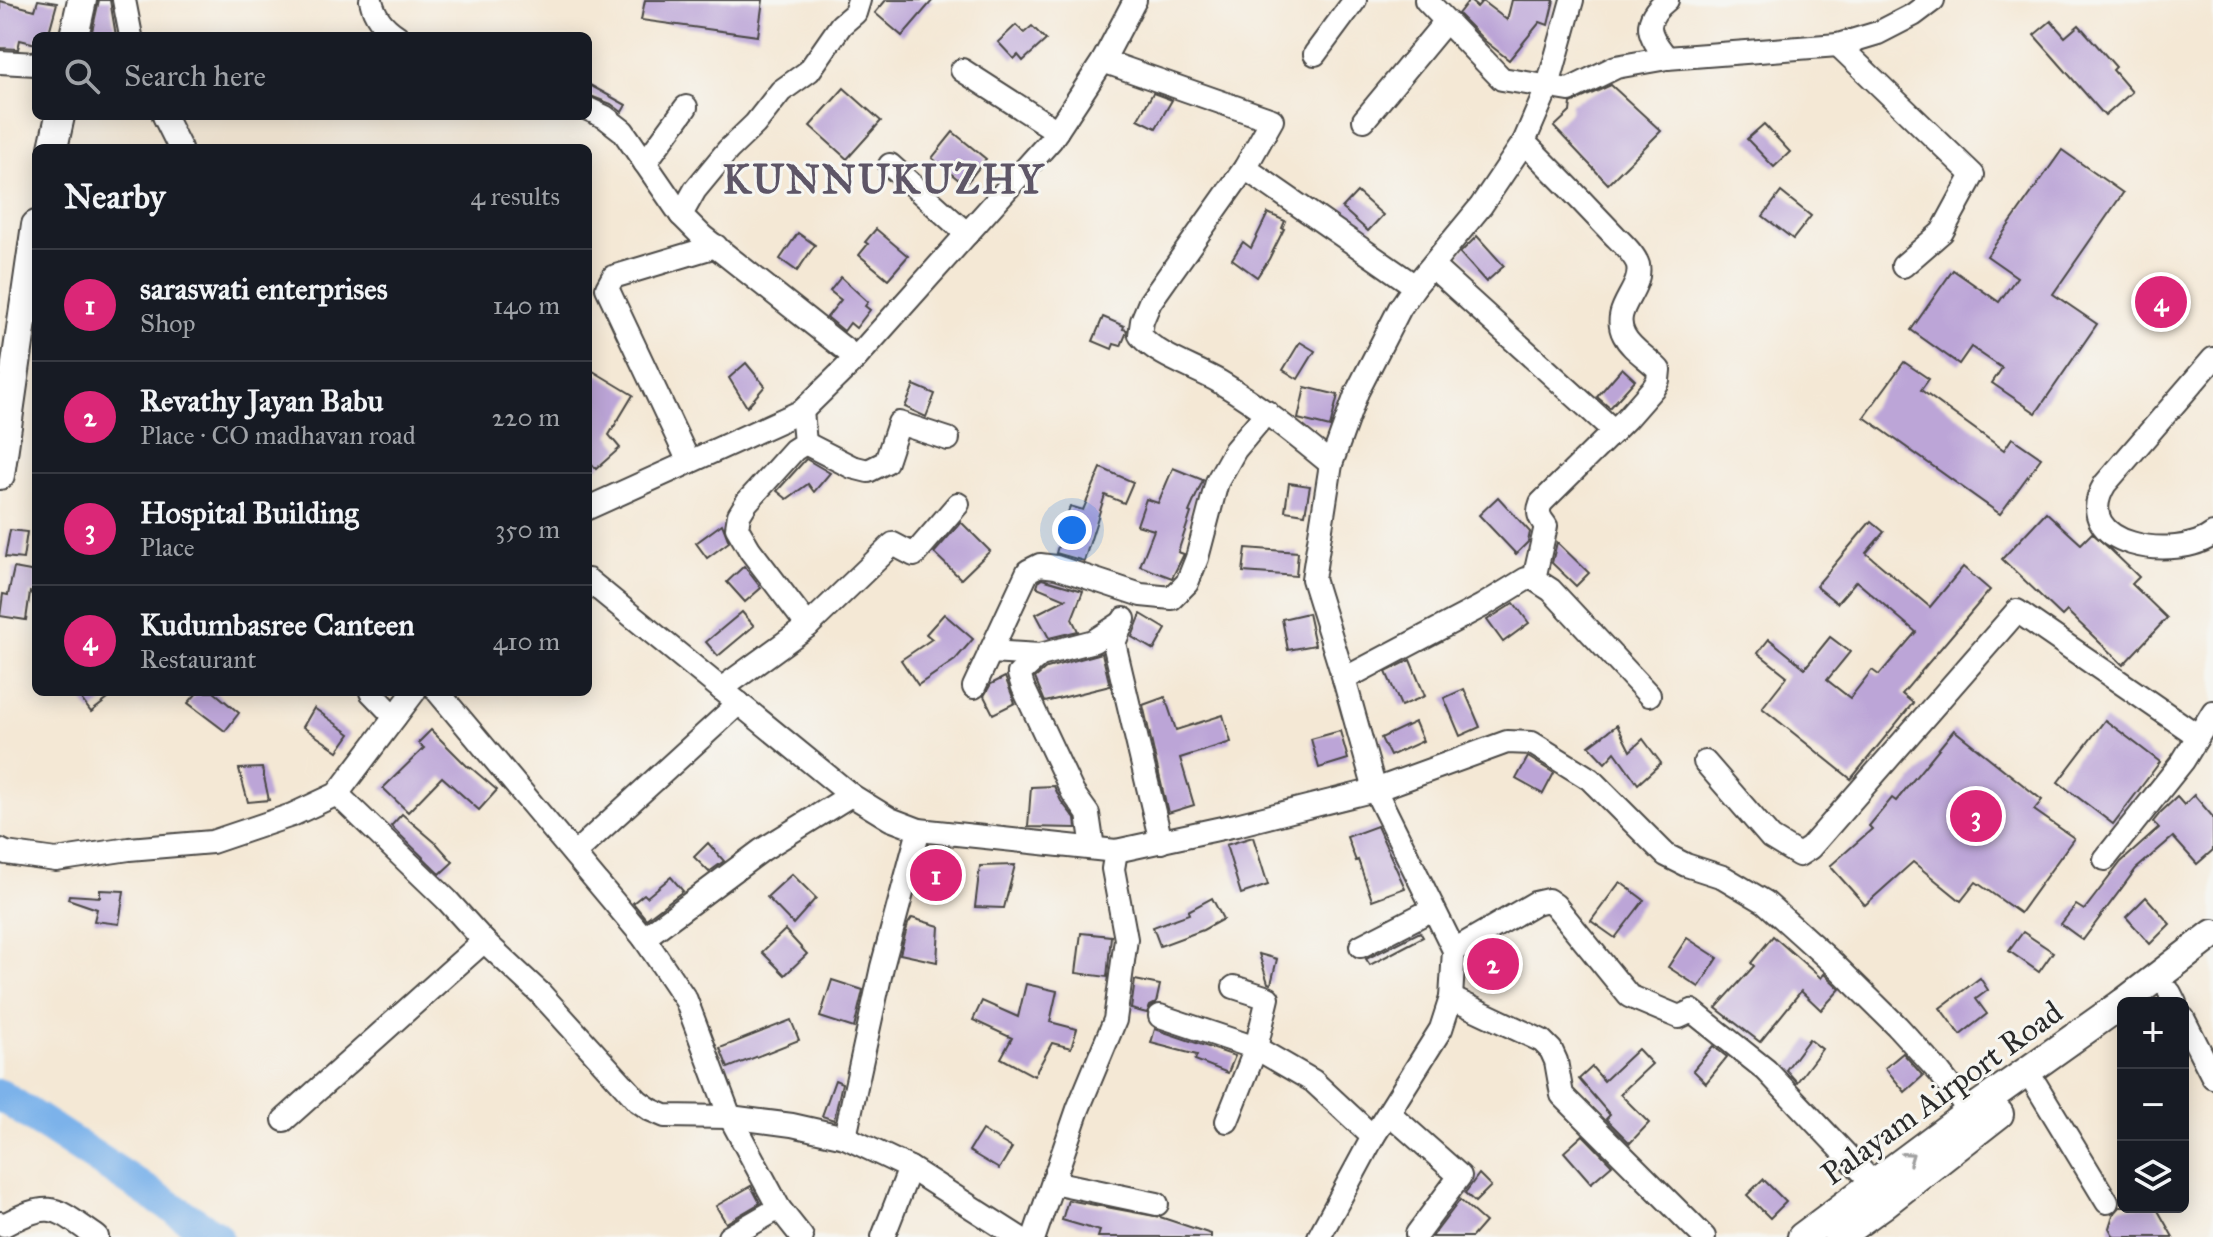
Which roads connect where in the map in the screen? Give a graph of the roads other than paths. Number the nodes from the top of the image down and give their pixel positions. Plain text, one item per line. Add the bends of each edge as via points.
1 (82, 0) edge
2 (124, 0) edge
3 (371, 0) edge
4 (859, 0) edge
5 (1135, 0) edge
6 (1355, 0) edge
7 (1426, 0) edge
8 (1572, 0) edge
9 (1667, 0) edge
10 (1933, 0) edge
11 (1446, 21) junction
12 (75, 32) edge
13 (130, 32) edge
14 (392, 32) edge
15 (1838, 45) junction
16 (1315, 54) dead end
17 (1667, 58) junction
18 (1103, 61) junction
19 (0, 62) edge
20 (32, 64) edge
21 (962, 70) dead end
22 (1548, 86) junction
23 (686, 107) dead end
24 (592, 111) edge
25 (59, 120) edge
26 (166, 120) edge
27 (1364, 120) dead end
28 (1057, 131) junction
29 (1524, 142) junction
30 (54, 144) edge
31 (178, 144) edge
32 (645, 163) junction
33 (890, 165) dead end
34 (1245, 168) junction
35 (681, 215) junction
36 (967, 234) junction
37 (716, 246) junction
38 (32, 253) edge
39 (1903, 266) dead end
40 (1433, 267) junction
41 (1415, 286) junction
42 (856, 358) junction
43 (2213, 359) edge
44 (802, 411) junction
45 (1267, 412) junction
46 (1614, 431) junction
47 (948, 439) dead end
48 (805, 443) junction
49 (689, 462) junction
50 (1331, 464) junction
51 (0, 475) edge
52 (958, 504) dead end
53 (592, 506) edge
54 (2213, 534) edge
55 (1534, 579) junction
56 (592, 583) edge
57 (1141, 595) junction
58 (1120, 624) junction
59 (808, 626) junction
60 (990, 652) junction
61 (1040, 655) junction
62 (1344, 679) junction
63 (974, 687) dead end
64 (1649, 695) dead end
65 (375, 696) edge
66 (411, 696) edge
67 (441, 696) edge
68 (730, 696) junction
69 (2213, 712) edge
70 (395, 717) junction
71 (2198, 736) junction
72 (1705, 762) dead end
73 (1375, 790) junction
74 (337, 794) junction
75 (851, 795) junction
76 (919, 830) junction
77 (1161, 842) junction
78 (1093, 848) junction
79 (0, 850) edge
80 (1116, 851) junction
81 (574, 854) junction
82 (2105, 859) dead end
83 (1433, 909) junction
84 (2213, 934) edge
85 (644, 938) junction
86 (484, 941) junction
87 (1361, 946) dead end
88 (1454, 950) junction
89 (2213, 957) edge
90 (1234, 987) dead end
91 (2131, 997) edge
92 (2170, 997) edge
93 (1451, 998) junction
94 (2117, 1008) edge
95 (1160, 1016) dead end
96 (2117, 1029) edge
97 (2189, 1030) edge
98 (1256, 1048) junction
99 (2213, 1077) edge
100 (2036, 1085) junction
101 (1389, 1113) junction
102 (730, 1117) junction
103 (1976, 1119) junction
104 (284, 1120) dead end
105 (1227, 1121) dead end
106 (845, 1137) junction
107 (1373, 1137) junction
108 (910, 1168) junction
109 (1053, 1182) junction
110 (1873, 1183) junction
111 (2107, 1202) dead end
112 (1157, 1204) dead end
113 (779, 1208) junction
114 (1, 1227) edge
115 (1417, 1234) dead end
116 (97, 1237) edge
117 (729, 1237) edge
118 (802, 1237) edge
119 (883, 1237) edge
120 (1018, 1237) edge
121 (1034, 1237) edge
122 (1319, 1237) edge
123 (1704, 1237) edge
124 (1802, 1237) edge
125 (1838, 1237) edge

1 - 12 main road
2 - 13 street
3 - 14 street via 381,23
4 - 35 street via 855,13 809,71 781,91 728,150
5 - 18 street
6 - 16 street
7 - 11 street
8 - 22 street
9 - 17 street via 1649,24
10 - 15 street via 1878,33
11 - 22 street via 1502,79
11 - 27 street
15 - 17 street
15 - 39 street via 1973,175 1942,232
17 - 22 street via 1616,67 1569,90
18 - 28 street
18 - 34 street via 1272,120
19 - 20 street
21 - 28 street
22 - 29 street
23 - 32 street
24 - 32 street via 623,131
25 - 30 main road
26 - 31 street
28 - 36 street
29 - 40 street
29 - 46 street via 1638,264 1621,326 1635,349 1659,370 1658,380
32 - 35 street
33 - 36 street
34 - 41 street
34 - 45 street via 1150,302 1140,335 1150,347
35 - 37 street
36 - 42 street
37 - 42 street
37 - 49 street via 613,277 607,288
38 - 51 main road
40 - 41 street
40 - 46 street
41 - 50 street via 1357,392
42 - 44 street
43 - 54 street via 2105,484 2096,508 2101,525 2111,534 2149,549
44 - 48 street
44 - 49 street
45 - 50 street
45 - 57 street via 1217,482 1187,583 1172,598
46 - 55 street via 1541,503 1538,511 1546,526
47 - 48 street via 899,423 886,462 868,471
48 - 59 street via 747,502 737,528
49 - 53 street
50 - 62 street via 1313,579
52 - 59 street via 914,555 893,544
55 - 62 street
55 - 64 street via 1551,590
56 - 68 street
57 - 58 street
57 - 60 street via 1040,565 1028,571
58 - 61 street via 1094,641
58 - 77 street via 1116,660
59 - 68 street
60 - 61 street
60 - 63 street
61 - 78 street via 1019,674 1073,793 1088,814
62 - 73 street
65 - 70 street
66 - 70 street
67 - 81 street
68 - 75 street
68 - 81 street
69 - 71 street
70 - 74 street
71 - 72 street via 2017,611 1799,855 1771,838
71 - 82 street
73 - 77 street
73 - 83 street
73 - 103 street via 1507,742 1532,743 1590,779 1666,855 1723,877 1765,902 1897,1026
74 - 79 street via 212,842 56,860
74 - 86 street
75 - 76 street
75 - 85 street via 762,850
76 - 78 street
76 - 106 street
77 - 80 street
78 - 80 street
80 - 109 street via 1113,869 1126,939 1115,1020
81 - 85 street
83 - 87 street
83 - 88 street
84 - 91 main road, Palayam Airport Road
85 - 102 street via 686,1000
86 - 102 street via 540,993 638,1101 665,1116
86 - 104 street
88 - 93 street
88 - 110 street via 1548,900 1629,996 1679,1017 1692,1011 1766,1070
89 - 92 main road
90 - 98 street via 1268,998
93 - 101 street via 1441,1029
93 - 123 street via 1542,1041 1556,1061 1562,1095
94 - 103 main road, Palayam Airport Road
95 - 98 street
96 - 100 main road, Palayam Airport Road
97 - 99 street
98 - 105 street
98 - 107 street via 1313,1081
100 - 103 main road, Palayam Airport Road
100 - 111 street
101 - 107 street
101 - 115 street via 1460,1176
102 - 106 street
102 - 113 street
110 -> 103 main road, Palayam Airport Road
103 - 125 main road, Palayam Airport Road via 1884,1204
106 - 108 street
107 - 122 street
108 - 119 street
108 - 120 street
109 - 112 street
109 - 121 street
110 - 124 main road, Palayam Airport Road
113 - 117 street
113 - 118 street
114 - 116 street via 44,1209 62,1213

